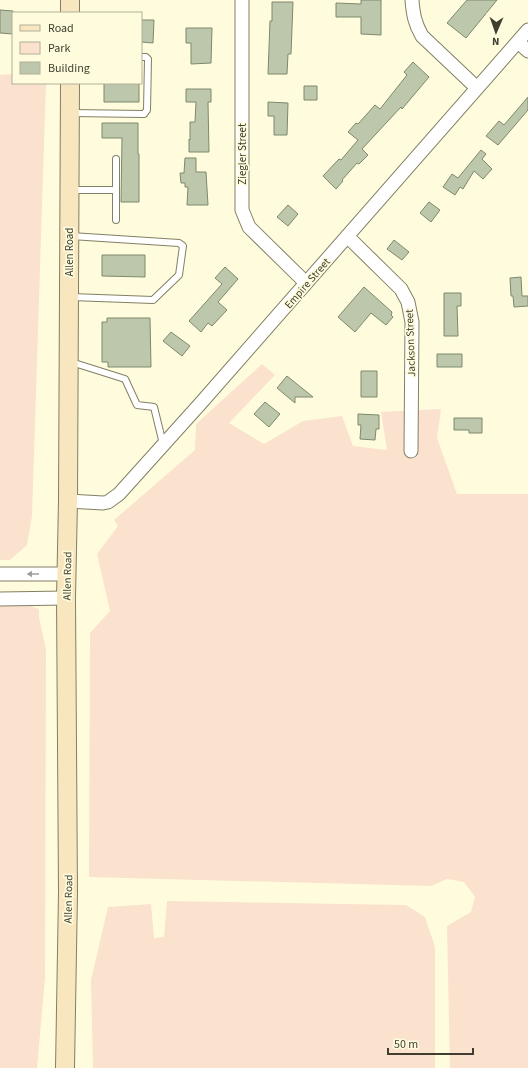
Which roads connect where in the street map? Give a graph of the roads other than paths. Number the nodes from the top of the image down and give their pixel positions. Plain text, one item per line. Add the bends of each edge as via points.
1 (70, 0) edge
2 (242, 0) edge
3 (412, 0) edge
4 (70, 12) edge
5 (528, 30) edge
6 (518, 42) junction
7 (528, 51) edge
8 (142, 57) edge
9 (70, 84) edge
10 (477, 88) junction
11 (70, 114) junction
12 (116, 159) dead end
13 (69, 190) junction
14 (116, 190) junction
15 (116, 220) dead end
16 (69, 236) junction
17 (347, 236) junction
18 (306, 283) junction
19 (69, 297) junction
20 (69, 362) junction
21 (163, 446) junction
22 (411, 451) dead end
23 (68, 501) junction
24 (0, 574) edge
25 (67, 574) junction
26 (0, 598) edge
27 (66, 598) junction
28 (65, 1068) edge

1 - 4 main road
2 - 18 street, Ziegler Street via 242,210 249,227
3 - 10 street via 413,17 422,36
5 - 6 street, Empire Street
6 - 7 street
6 - 10 street, Empire Street
8 - 11 lane via 148,59 147,110 144,114
9 - 11 main road, Allen Road
10 - 17 street, Empire Street
11 - 13 main road, Allen Road
12 - 14 lane
13 - 14 lane
13 - 16 main road, Allen Road
14 - 15 lane
16 - 19 main road, Allen Road
16 - 19 lane via 179,243 183,246 179,275 153,300
17 - 18 street, Empire Street
17 - 22 street, Jackson Street via 401,289 408,302 412,322
18 - 21 street, Empire Street
19 - 20 main road, Allen Road
20 - 21 lane via 125,378 137,406 154,407
20 - 23 main road, Allen Road
21 - 23 street, Empire Street via 113,499 103,503
23 - 25 main road, Allen Road
25 -> 24 street
25 - 27 main road, Allen Road
26 - 27 street
27 - 28 main road, Allen Road via 68,893

